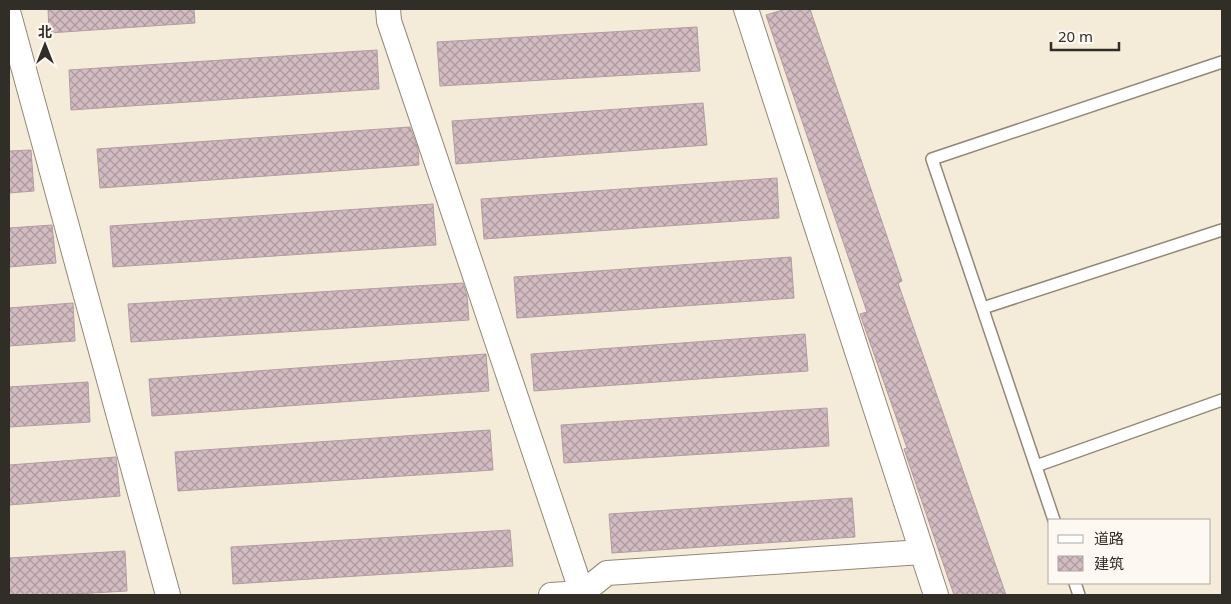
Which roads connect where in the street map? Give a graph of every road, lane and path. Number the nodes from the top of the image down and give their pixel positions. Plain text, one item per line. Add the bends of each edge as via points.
1 (388, 9) edge
2 (746, 9) edge
3 (9, 15) edge
4 (1222, 62) edge
5 (1222, 230) edge
6 (983, 308) junction
7 (1222, 400) edge
8 (1036, 466) junction
9 (1054, 519) edge
10 (922, 552) junction
11 (583, 594) edge
12 (168, 595) edge
13 (551, 595) edge
14 (936, 595) edge

1 - 11 street via 389,20
2 - 10 street
3 - 12 street
4 - 6 lane via 932,159
5 - 6 lane
6 - 8 lane
7 - 8 lane
8 - 9 lane
10 - 11 street via 607,574
10 - 14 street
11 - 13 street

